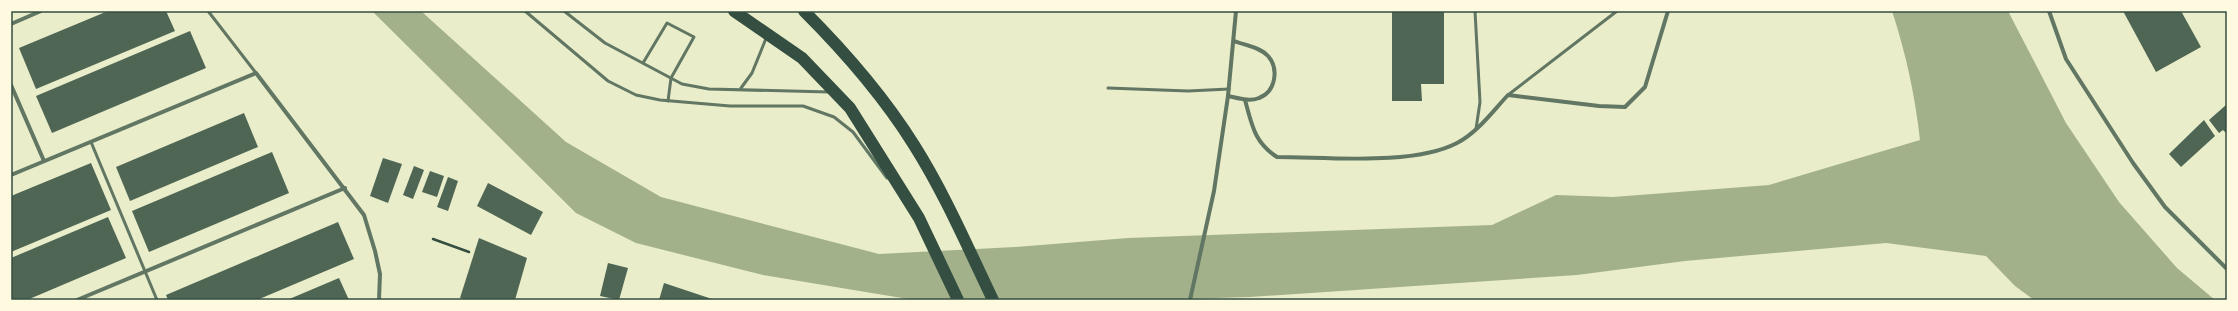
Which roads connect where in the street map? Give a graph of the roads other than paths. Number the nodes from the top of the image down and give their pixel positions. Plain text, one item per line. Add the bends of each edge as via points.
1 (41, 11) edge
2 (208, 11) edge
3 (525, 11) edge
4 (564, 11) edge
5 (734, 11) edge
6 (804, 11) edge
7 (1236, 11) edge
8 (1476, 11) edge
9 (1618, 11) edge
10 (1668, 11) edge
11 (2049, 11) edge
12 (11, 24) edge
13 (768, 33) junction
14 (1234, 42) junction
15 (643, 63) junction
16 (256, 73) junction
17 (671, 78) junction
18 (11, 85) edge
19 (741, 88) junction
20 (1108, 88) dead end
21 (1229, 89) junction
22 (835, 92) junction
23 (1508, 95) junction
24 (1228, 96) junction
25 (1245, 100) junction
26 (668, 101) junction
27 (1476, 129) junction
28 (91, 142) junction
29 (44, 161) junction
30 (11, 175) edge
31 (344, 188) junction
32 (916, 214) junction
33 (2227, 269) edge
34 (145, 272) junction
35 (78, 300) edge
36 (157, 300) edge
37 (379, 300) edge
38 (958, 300) edge
39 (993, 300) edge
40 (1190, 300) edge

1 - 12 street
2 - 16 lane
3 - 26 lane via 608,81 636,95
4 - 15 lane via 605,43
5 - 13 highway
6 - 39 highway via 880,98 914,144 945,200
7 - 14 street
8 - 27 lane via 1480,102
9 - 23 lane
10 - 23 street via 1644,87 1625,107
11 - 33 street via 2066,59 2133,163 2165,207
13 - 19 lane via 752,73
13 - 22 highway via 802,58
14 - 21 street
14 - 25 street via 1261,50 1272,62 1275,70 1272,87 1259,98
15 - 17 lane
15 - 17 lane via 666,23 694,37
16 - 28 street
16 - 31 street
17 - 19 lane via 682,84 709,89
17 - 26 lane
18 - 29 street
19 - 22 lane
20 - 21 lane via 1188,91
21 - 24 street
22 - 32 highway via 850,108
23 - 27 street
24 - 25 street
24 - 40 street via 1214,191
25 - 27 street via 1253,130 1264,149 1277,158 1416,156 1458,143
26 - 32 lane via 730,106 803,106 834,117 853,132
28 - 29 street
28 - 34 lane
29 - 30 street
31 - 34 street
31 - 37 street via 364,214 369,229 380,274
32 - 38 highway
34 - 35 street
34 - 36 lane

